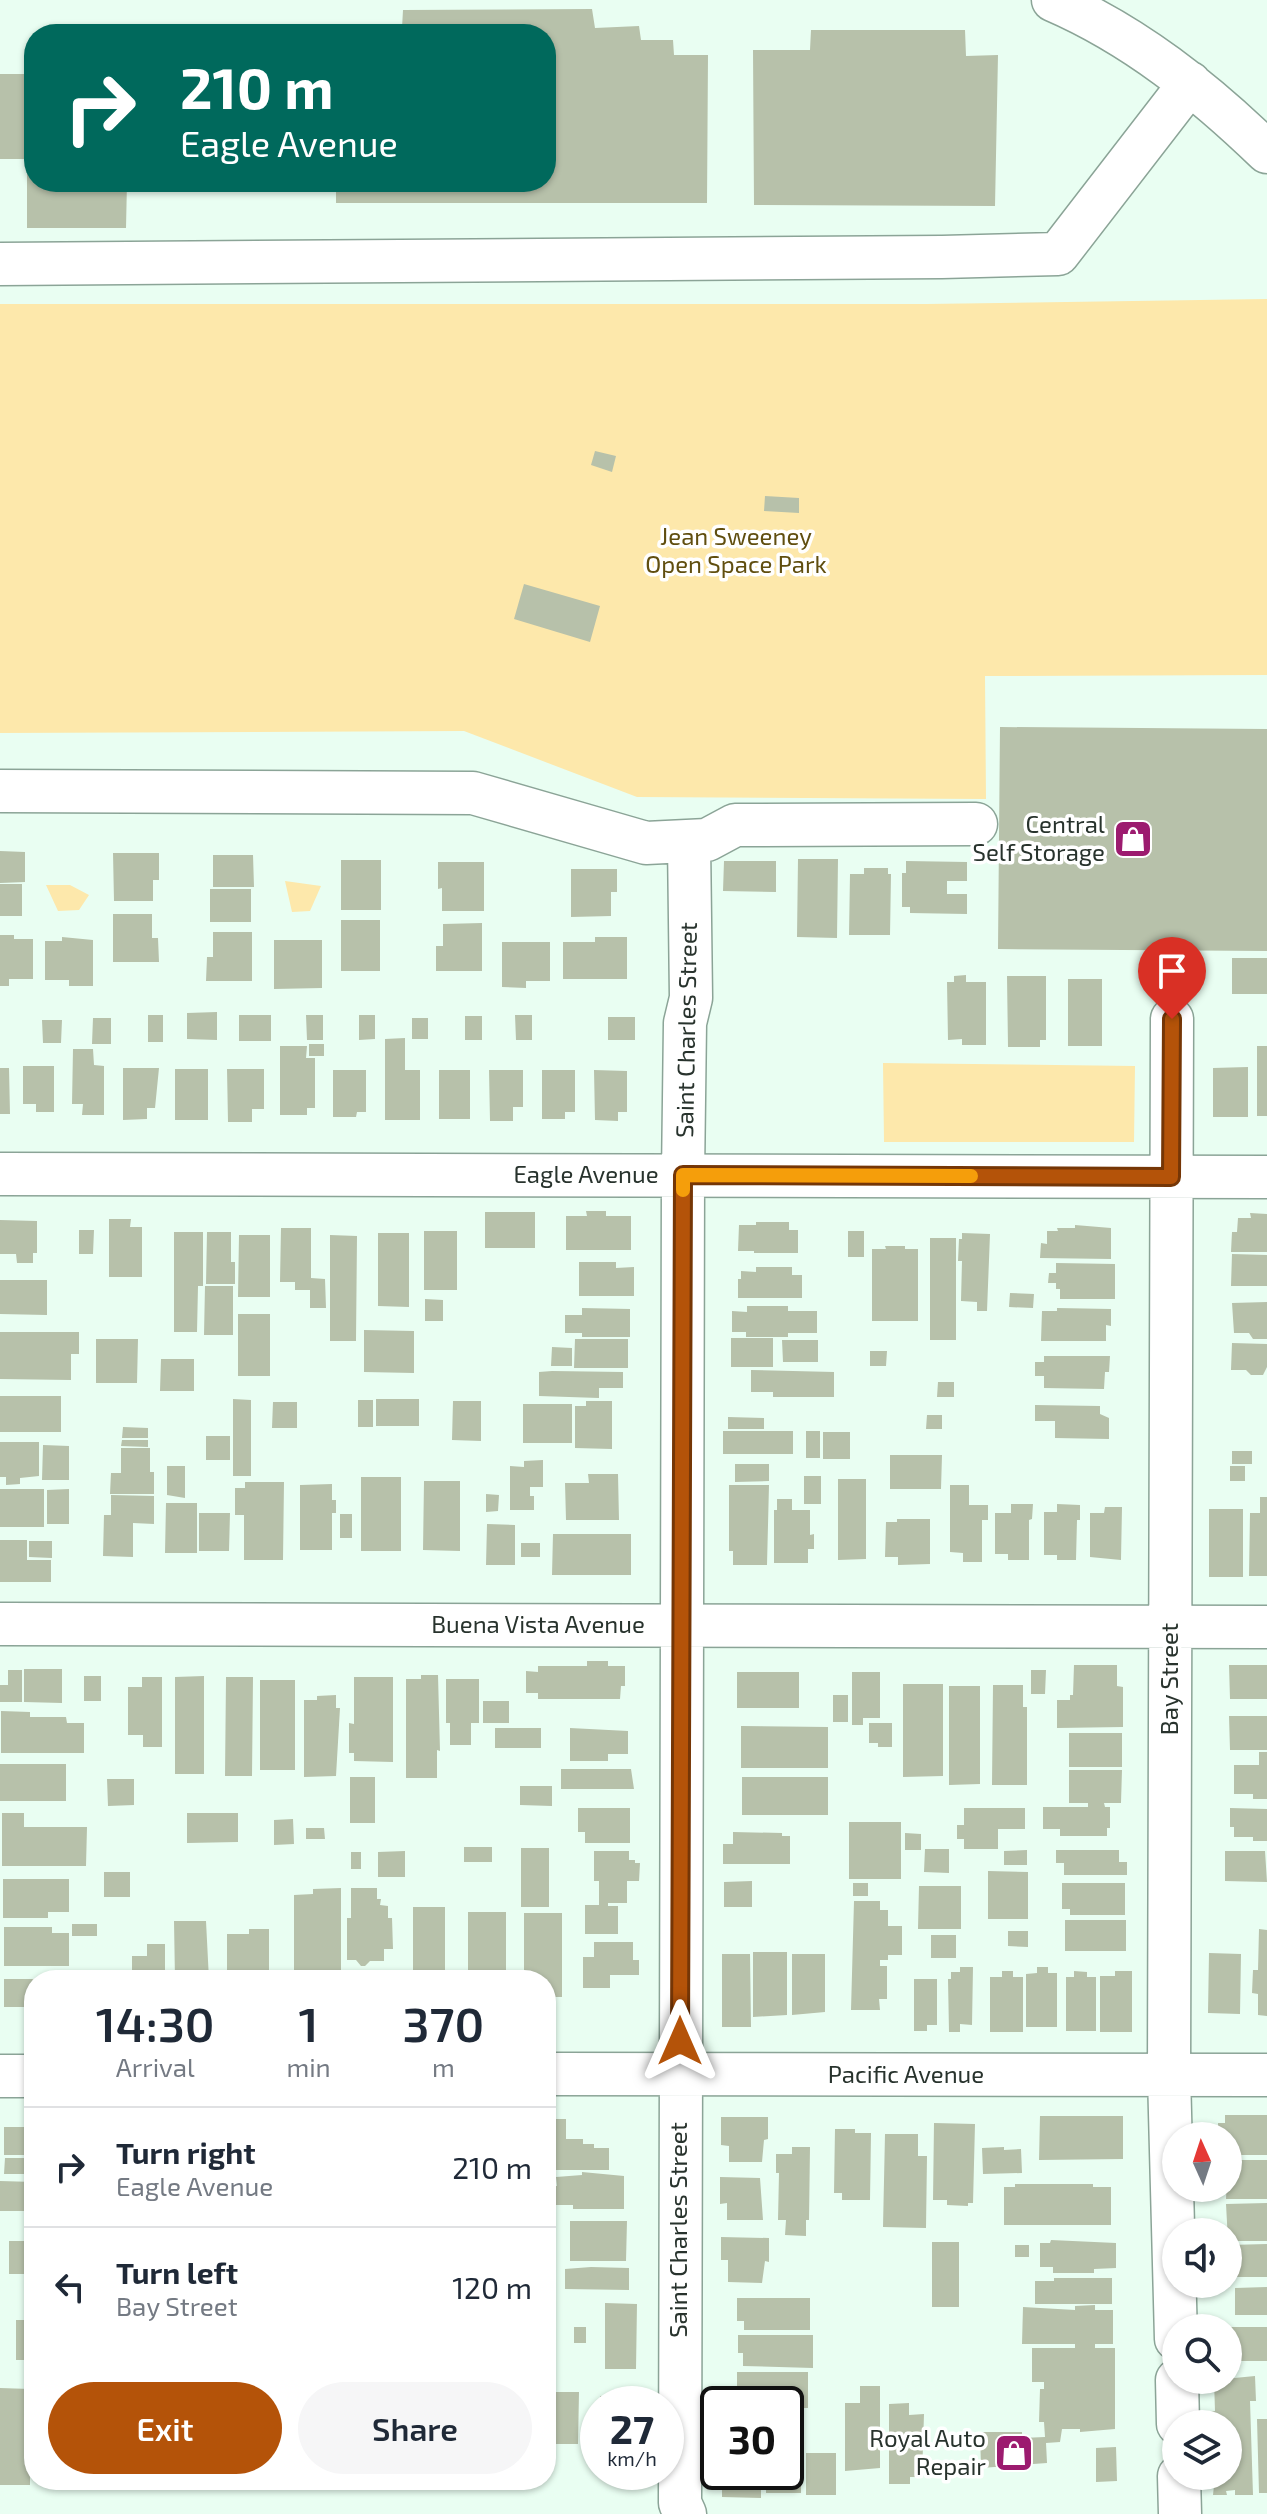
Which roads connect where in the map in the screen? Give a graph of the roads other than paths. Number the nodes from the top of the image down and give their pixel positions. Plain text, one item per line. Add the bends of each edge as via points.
1 (1053, 0) edge
2 (1190, 83) junction
3 (1267, 152) edge
4 (0, 264) edge
5 (0, 791) edge
6 (976, 824) dead end
7 (689, 842) junction
8 (1172, 1019) dead end
9 (0, 1174) edge
10 (683, 1175) junction
11 (1171, 1177) junction
12 (1267, 1177) edge
13 (0, 1624) edge
14 (681, 1625) junction
15 (1170, 1627) junction
16 (1267, 1627) edge
17 (556, 2074) edge
18 (679, 2074) junction
19 (1169, 2075) junction
20 (1267, 2075) edge
21 (0, 2076) edge
22 (24, 2076) edge
23 (1175, 2314) edge
24 (1179, 2490) edge
25 (685, 2514) edge
26 (1180, 2514) edge

1 - 2 street
2 - 3 street
2 - 4 street via 1058,254
5 - 7 street via 473,793 646,843
6 - 7 street via 735,825 707,840
7 - 10 street, Saint Charles Street via 691,998 685,1023
8 - 11 street, Bay Street
9 - 10 street, Eagle Avenue
10 - 11 street, Eagle Avenue
10 - 14 street, Saint Charles Street
11 - 12 street, Eagle Avenue
11 - 15 street, Bay Street
13 - 14 street, Buena Vista Avenue
14 - 15 street, Buena Vista Avenue
14 - 18 street, Saint Charles Street
15 - 16 street, Buena Vista Avenue
15 - 19 street, Bay Street
17 - 18 street, Pacific Avenue
18 - 19 street, Pacific Avenue
18 - 25 street, Saint Charles Street via 680,2495
19 - 20 street, Pacific Avenue
19 - 23 street, Bay Street
21 - 22 street
24 - 26 street

